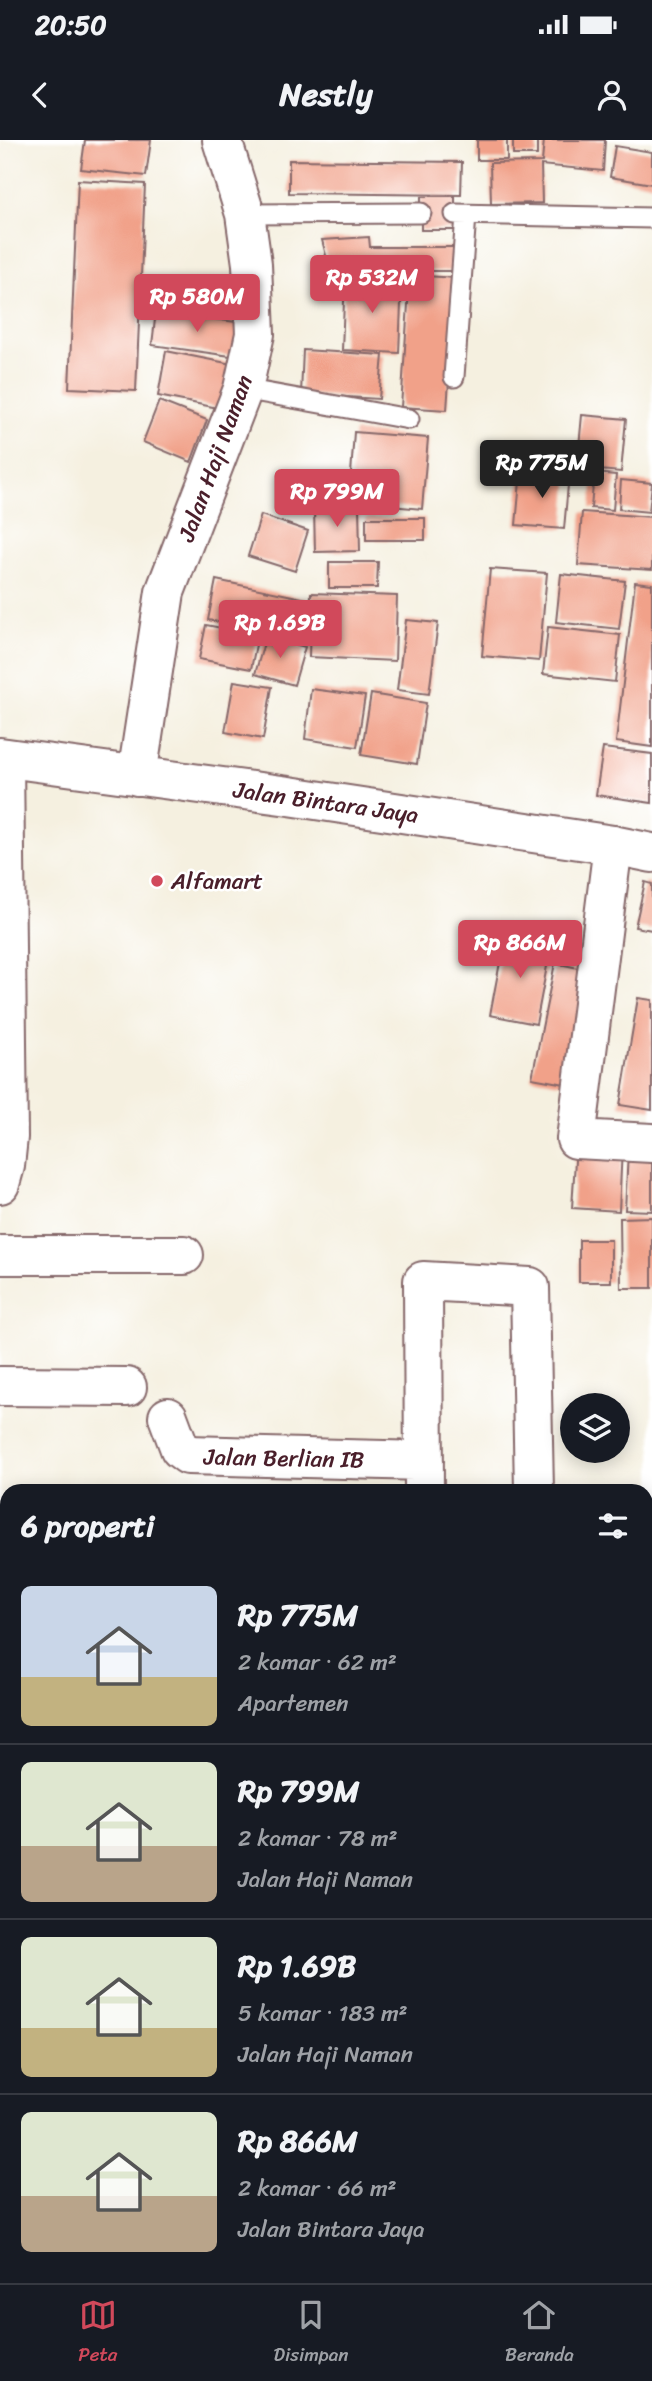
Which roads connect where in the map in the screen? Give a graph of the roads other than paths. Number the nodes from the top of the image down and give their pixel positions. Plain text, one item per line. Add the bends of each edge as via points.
1 (222, 140) edge
2 (421, 213) dead end
3 (245, 214) junction
4 (652, 218) edge
5 (454, 377) dead end
6 (243, 389) junction
7 (409, 419) dead end
8 (2, 757) edge
9 (137, 776) junction
10 (613, 845) junction
11 (652, 853) edge
12 (652, 1143) edge
13 (0, 1184) edge
14 (0, 1255) edge
15 (184, 1255) dead end
16 (0, 1386) edge
17 (127, 1388) dead end
18 (168, 1418) dead end
19 (424, 1476) edge
20 (534, 1484) edge

1 - 3 street, Jalan Haji Naman
2 - 3 lane
3 - 6 street, Jalan Haji Naman via 255,334
4 - 5 lane via 460,215
6 - 7 lane
6 - 9 street, Jalan Haji Naman via 166,592
8 - 9 street, Jalan Bintara Jaya
8 - 13 street via 8,1137
9 - 10 street, Jalan Bintara Jaya
10 - 11 street, Jalan Bintara Jaya
10 - 12 street via 576,1139
14 - 15 street
16 - 17 street
18 - 19 street, Jalan Berlian IB via 180,1449 188,1455
19 - 20 street via 423,1280 530,1287

